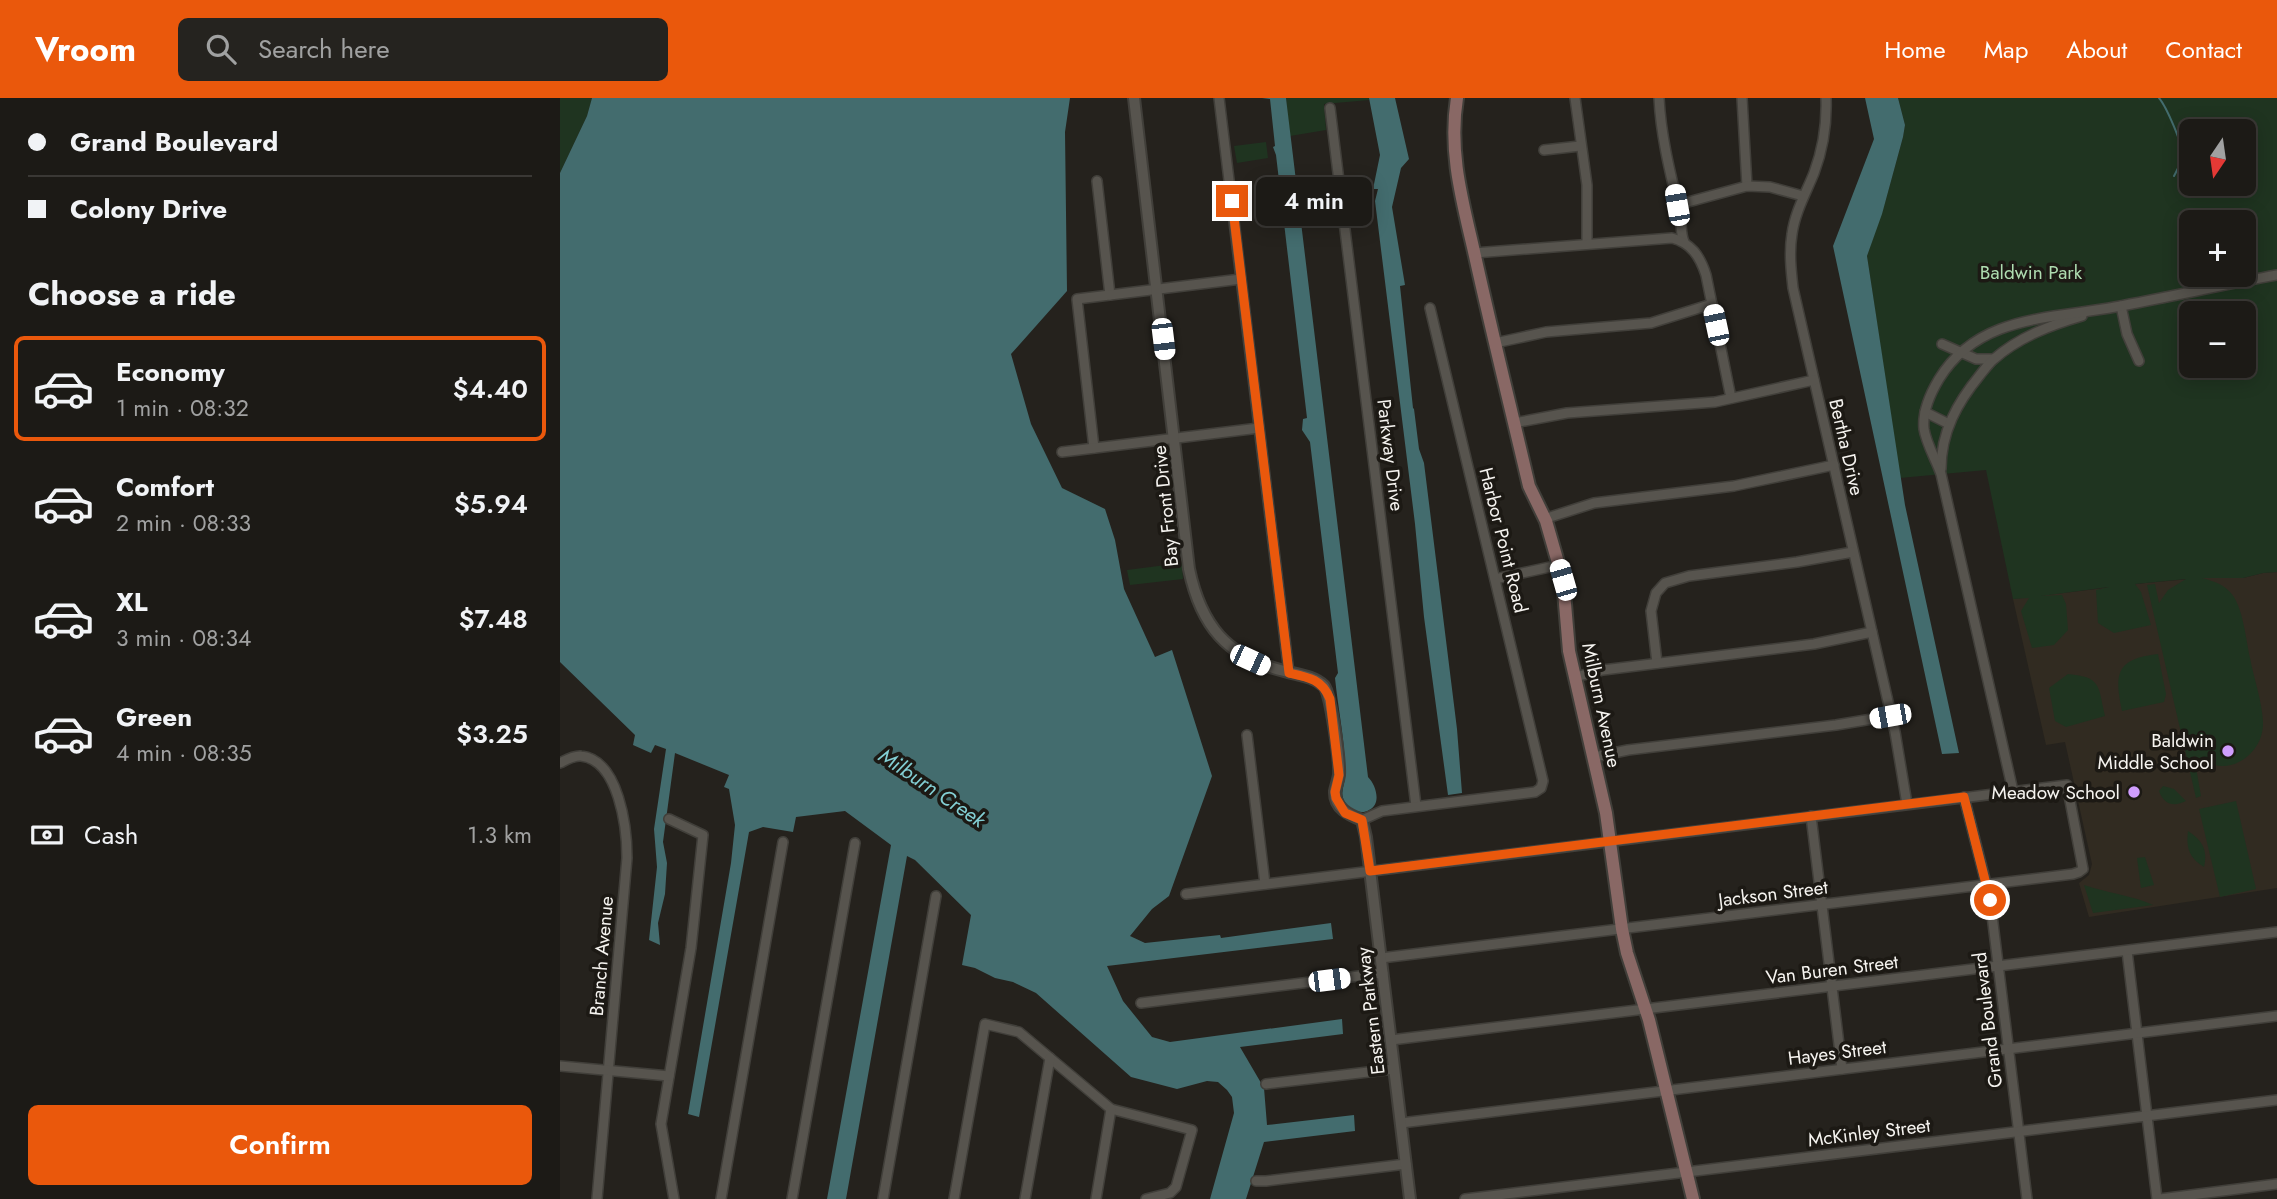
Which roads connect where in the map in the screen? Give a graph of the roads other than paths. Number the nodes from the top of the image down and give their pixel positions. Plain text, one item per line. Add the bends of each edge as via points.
1 (1134, 98) edge
2 (1219, 98) edge
3 (1457, 98) edge
4 (1575, 98) edge
5 (1658, 98) edge
6 (1742, 98) edge
7 (1825, 98) edge
8 (1330, 108) dead end
9 (1580, 146) junction
10 (1544, 150) dead end
11 (1097, 181) dead end
12 (1747, 186) junction
13 (1803, 196) junction
14 (1677, 205) junction
15 (1684, 242) junction
16 (1587, 244) junction
17 (1474, 253) junction
18 (2277, 275) edge
19 (1241, 279) junction
20 (1157, 289) junction
21 (1111, 295) junction
22 (1712, 304) junction
23 (2117, 306) junction
24 (1430, 309) dead end
25 (1495, 343) junction
26 (1942, 344) dead end
27 (1960, 354) junction
28 (1993, 359) junction
29 (2139, 360) dead end
30 (1814, 380) junction
31 (1731, 398) junction
32 (1925, 412) junction
33 (1514, 423) junction
34 (1949, 424) junction
35 (1259, 428) junction
36 (1175, 438) junction
37 (1094, 448) junction
38 (1062, 452) dead end
39 (1833, 465) junction
40 (1941, 474) junction
41 (1544, 519) junction
42 (1853, 552) junction
43 (1559, 565) junction
44 (1495, 579) junction
45 (1872, 632) junction
46 (1657, 663) junction
47 (1289, 673) junction
48 (1576, 677) junction
49 (1890, 716) junction
50 (1247, 735) dead end
51 (1594, 757) junction
52 (560, 763) edge
53 (2013, 791) junction
54 (1964, 797) junction
55 (1907, 804) junction
56 (1416, 806) junction
57 (1811, 816) junction
58 (669, 819) dead end
59 (1362, 820) junction
60 (1610, 841) junction
61 (783, 842) dead end
62 (855, 844) dead end
63 (1370, 871) junction
64 (1265, 884) junction
65 (1986, 884) junction
66 (1186, 894) dead end
67 (936, 895) dead end
68 (1822, 904) junction
69 (1622, 929) junction
70 (2277, 932) edge
71 (2127, 951) junction
72 (1381, 958) junction
73 (1998, 966) junction
74 (1383, 973) junction
75 (1832, 987) junction
76 (1141, 1003) dead end
77 (1646, 1010) junction
78 (2277, 1016) edge
79 (2137, 1033) junction
80 (1391, 1040) junction
81 (2008, 1049) junction
82 (1050, 1058) junction
83 (560, 1066) edge
84 (1394, 1069) junction
85 (1842, 1069) junction
86 (608, 1071) junction
87 (668, 1076) junction
88 (1266, 1084) dead end
89 (1666, 1091) junction
90 (2277, 1100) edge
91 (1111, 1109) junction
92 (2147, 1115) junction
93 (1401, 1123) junction
94 (2019, 1131) junction
95 (1406, 1164) junction
96 (1686, 1172) junction
97 (1256, 1181) dead end
98 (2277, 1184) edge
99 (597, 1199) edge
100 (674, 1199) edge
101 (721, 1199) edge
102 (792, 1199) edge
103 (883, 1199) edge
104 (954, 1199) edge
105 (1025, 1199) edge
106 (1096, 1199) edge
107 (1146, 1199) edge
108 (1410, 1199) edge
109 (1465, 1199) edge
110 (1693, 1199) edge
111 (2027, 1199) edge
112 (2159, 1199) edge

1 - 20 street, Bay Front Drive
2 - 19 street
3 - 17 main road, Milburn Avenue via 1456,174
4 - 9 street
5 - 14 street
6 - 12 street
7 - 13 street, Bertha Drive via 1821,151
8 - 56 street, Parkway Drive
9 - 10 street
9 - 16 street via 1587,185
11 - 21 street
12 - 13 street
12 - 14 street
13 - 30 street, Bertha Drive via 1790,260
14 - 15 street
15 - 16 street via 1672,238
15 - 22 street via 1702,262
16 - 17 street
17 - 25 main road, Milburn Avenue
18 - 23 street
19 - 20 street
19 - 35 street
20 - 21 street
20 - 36 street, Bay Front Drive
21 - 37 street via 1077,299
22 - 25 street via 1651,323 1546,332
22 - 31 street
23 - 27 street via 2017,322 1991,331
23 - 28 street via 2050,326
23 - 29 street
24 - 44 street, Harbor Point Road
25 - 33 main road, Milburn Avenue
26 - 27 street
27 - 28 street
27 - 32 street via 1934,387
28 - 34 street via 1961,399
30 - 31 street
30 - 39 street, Bertha Drive
31 - 33 street via 1567,413
32 - 34 street
32 - 40 street via 1924,430
33 - 41 main road, Milburn Avenue via 1529,486
34 - 40 street via 1941,451
35 - 36 street
35 - 47 street
36 - 37 street
36 - 47 street, Bay Front Drive via 1189,569 1201,611 1234,650
37 - 38 street
39 - 41 street via 1734,486 1594,503
39 - 42 street, Bertha Drive
40 - 53 street
41 - 43 main road, Milburn Avenue
42 - 45 street, Bertha Drive
42 - 46 street via 1665,583 1656,593 1651,611
43 - 44 street
43 - 48 main road, Milburn Avenue
44 - 56 street, Harbor Point Road via 1541,788
45 - 46 street via 1814,644
45 - 49 street, Bertha Drive
46 - 48 street
47 - 59 street, Bay Front Drive via 1314,679 1327,691 1339,775 1336,798 1345,813
48 - 51 main road, Milburn Avenue
49 - 51 street
49 - 55 street, Bertha Drive
50 - 64 street
51 - 60 main road, Milburn Avenue
52 - 86 street, Branch Avenue via 582,756 603,768 615,787 627,836
53 - 54 street
53 - 65 street, Jackson Street via 2067,785 2083,869
54 - 55 street
54 - 65 street, Grand Boulevard
55 - 57 street
56 - 59 street via 1382,811
57 - 60 street
57 - 68 street
58 - 87 street via 703,835 691,947
59 - 63 street, Eastern Parkway
60 - 63 street
60 - 69 main road, Milburn Avenue
61 - 101 street
62 - 102 street
63 - 64 street
63 - 72 street, Eastern Parkway
64 - 66 street
65 - 68 street, Jackson Street
65 - 73 street, Grand Boulevard
67 - 103 street
68 - 69 street, Jackson Street
68 - 75 street
69 - 72 street, Jackson Street
69 - 77 main road, Milburn Avenue
70 - 71 street, Van Buren Street
71 - 73 street, Van Buren Street
71 - 79 street
72 - 74 street, Eastern Parkway
73 - 75 street, Van Buren Street
73 - 81 street, Grand Boulevard
74 - 76 street
74 - 80 street, Eastern Parkway
75 - 77 street, Van Buren Street
75 - 85 street
77 - 80 street, Van Buren Street
77 - 89 main road, Milburn Avenue
78 - 79 street, Hayes Street
79 - 81 street, Hayes Street
79 - 92 street
80 - 84 street, Eastern Parkway
81 - 85 street, Hayes Street
81 - 94 street, Grand Boulevard
82 - 91 street
82 - 104 street via 1019,1032 985,1024
82 - 105 street
83 - 86 street
84 - 88 street
84 - 93 street, Eastern Parkway
85 - 89 street, Hayes Street
86 - 87 street
86 - 99 street, Branch Avenue
87 - 100 street via 661,1124
89 - 93 street, Hayes Street
89 - 96 main road, Milburn Avenue
90 - 92 street, McKinley Street
91 - 106 street
91 - 107 street via 1192,1130 1176,1187
92 - 94 street, McKinley Street
92 - 112 street
93 - 95 street, Eastern Parkway
94 - 96 street, McKinley Street
94 - 111 street, Grand Boulevard
95 - 97 street
95 - 108 street, Eastern Parkway
96 - 109 street, McKinley Street
96 - 110 main road, Milburn Avenue
98 - 112 street

